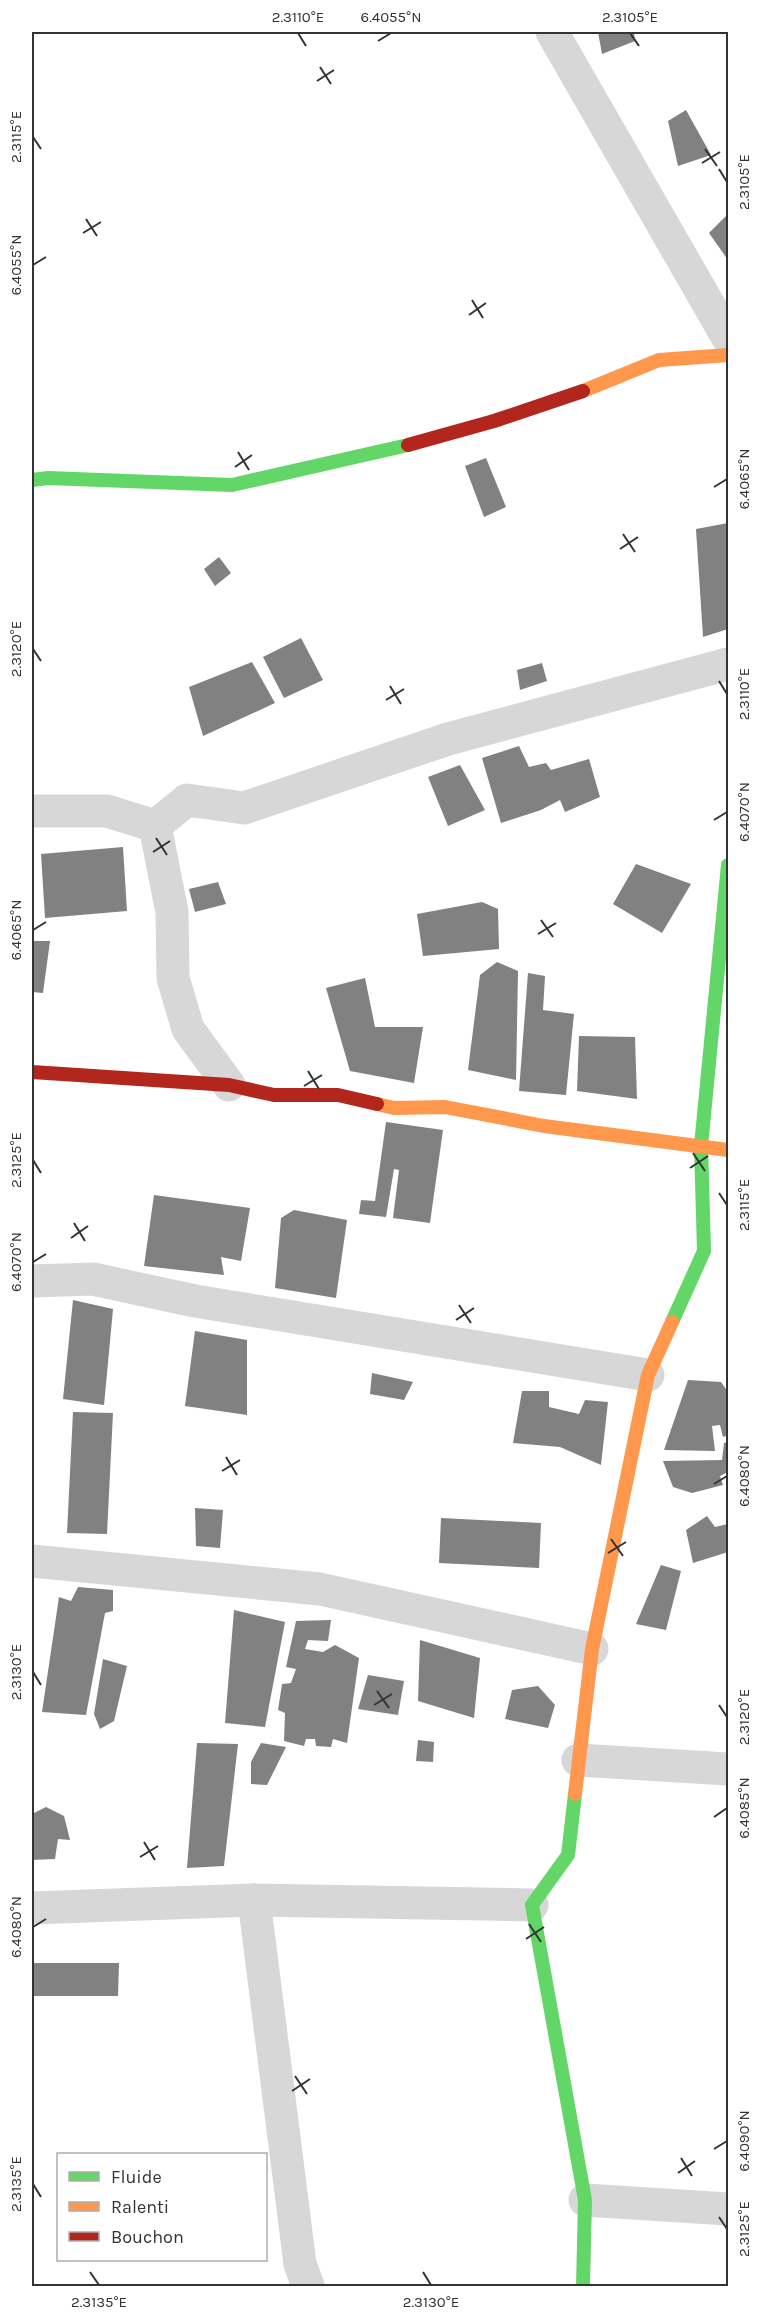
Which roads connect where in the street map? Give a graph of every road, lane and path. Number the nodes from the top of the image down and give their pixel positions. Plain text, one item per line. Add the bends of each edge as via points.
1 (552, 32) edge
2 (729, 338) edge
3 (729, 355) edge
4 (32, 480) edge
5 (729, 664) edge
6 (32, 811) edge
7 (155, 826) junction
8 (729, 866) edge
9 (32, 1072) edge
10 (229, 1085) junction
11 (701, 1146) junction
12 (729, 1150) edge
13 (32, 1281) edge
14 (648, 1375) junction
15 (32, 1561) edge
16 (592, 1649) junction
17 (579, 1760) junction
18 (729, 1768) edge
19 (254, 1900) junction
20 (532, 1905) junction
21 (32, 1908) edge
22 (585, 2200) junction
23 (729, 2209) edge
24 (308, 2286) edge
25 (583, 2286) edge

1 - 2 street
3 - 4 street via 659,360 494,421 389,450 232,485
5 - 7 street via 448,739 244,808 188,800
6 - 7 street via 107,811
7 - 10 street via 172,912 173,978 188,1029
8 - 11 street
9 - 10 street
10 - 11 street via 274,1095 338,1095 394,1108 446,1107 544,1126
11 - 12 street
11 - 14 street via 704,1251
13 - 14 street via 93,1279 195,1300
14 - 16 street
15 - 16 street via 320,1589
16 - 17 street
17 - 18 street
17 - 20 street via 568,1855
19 - 20 street
19 - 21 street
19 - 24 street via 300,2264
20 - 22 street
22 - 23 street
22 - 25 street

